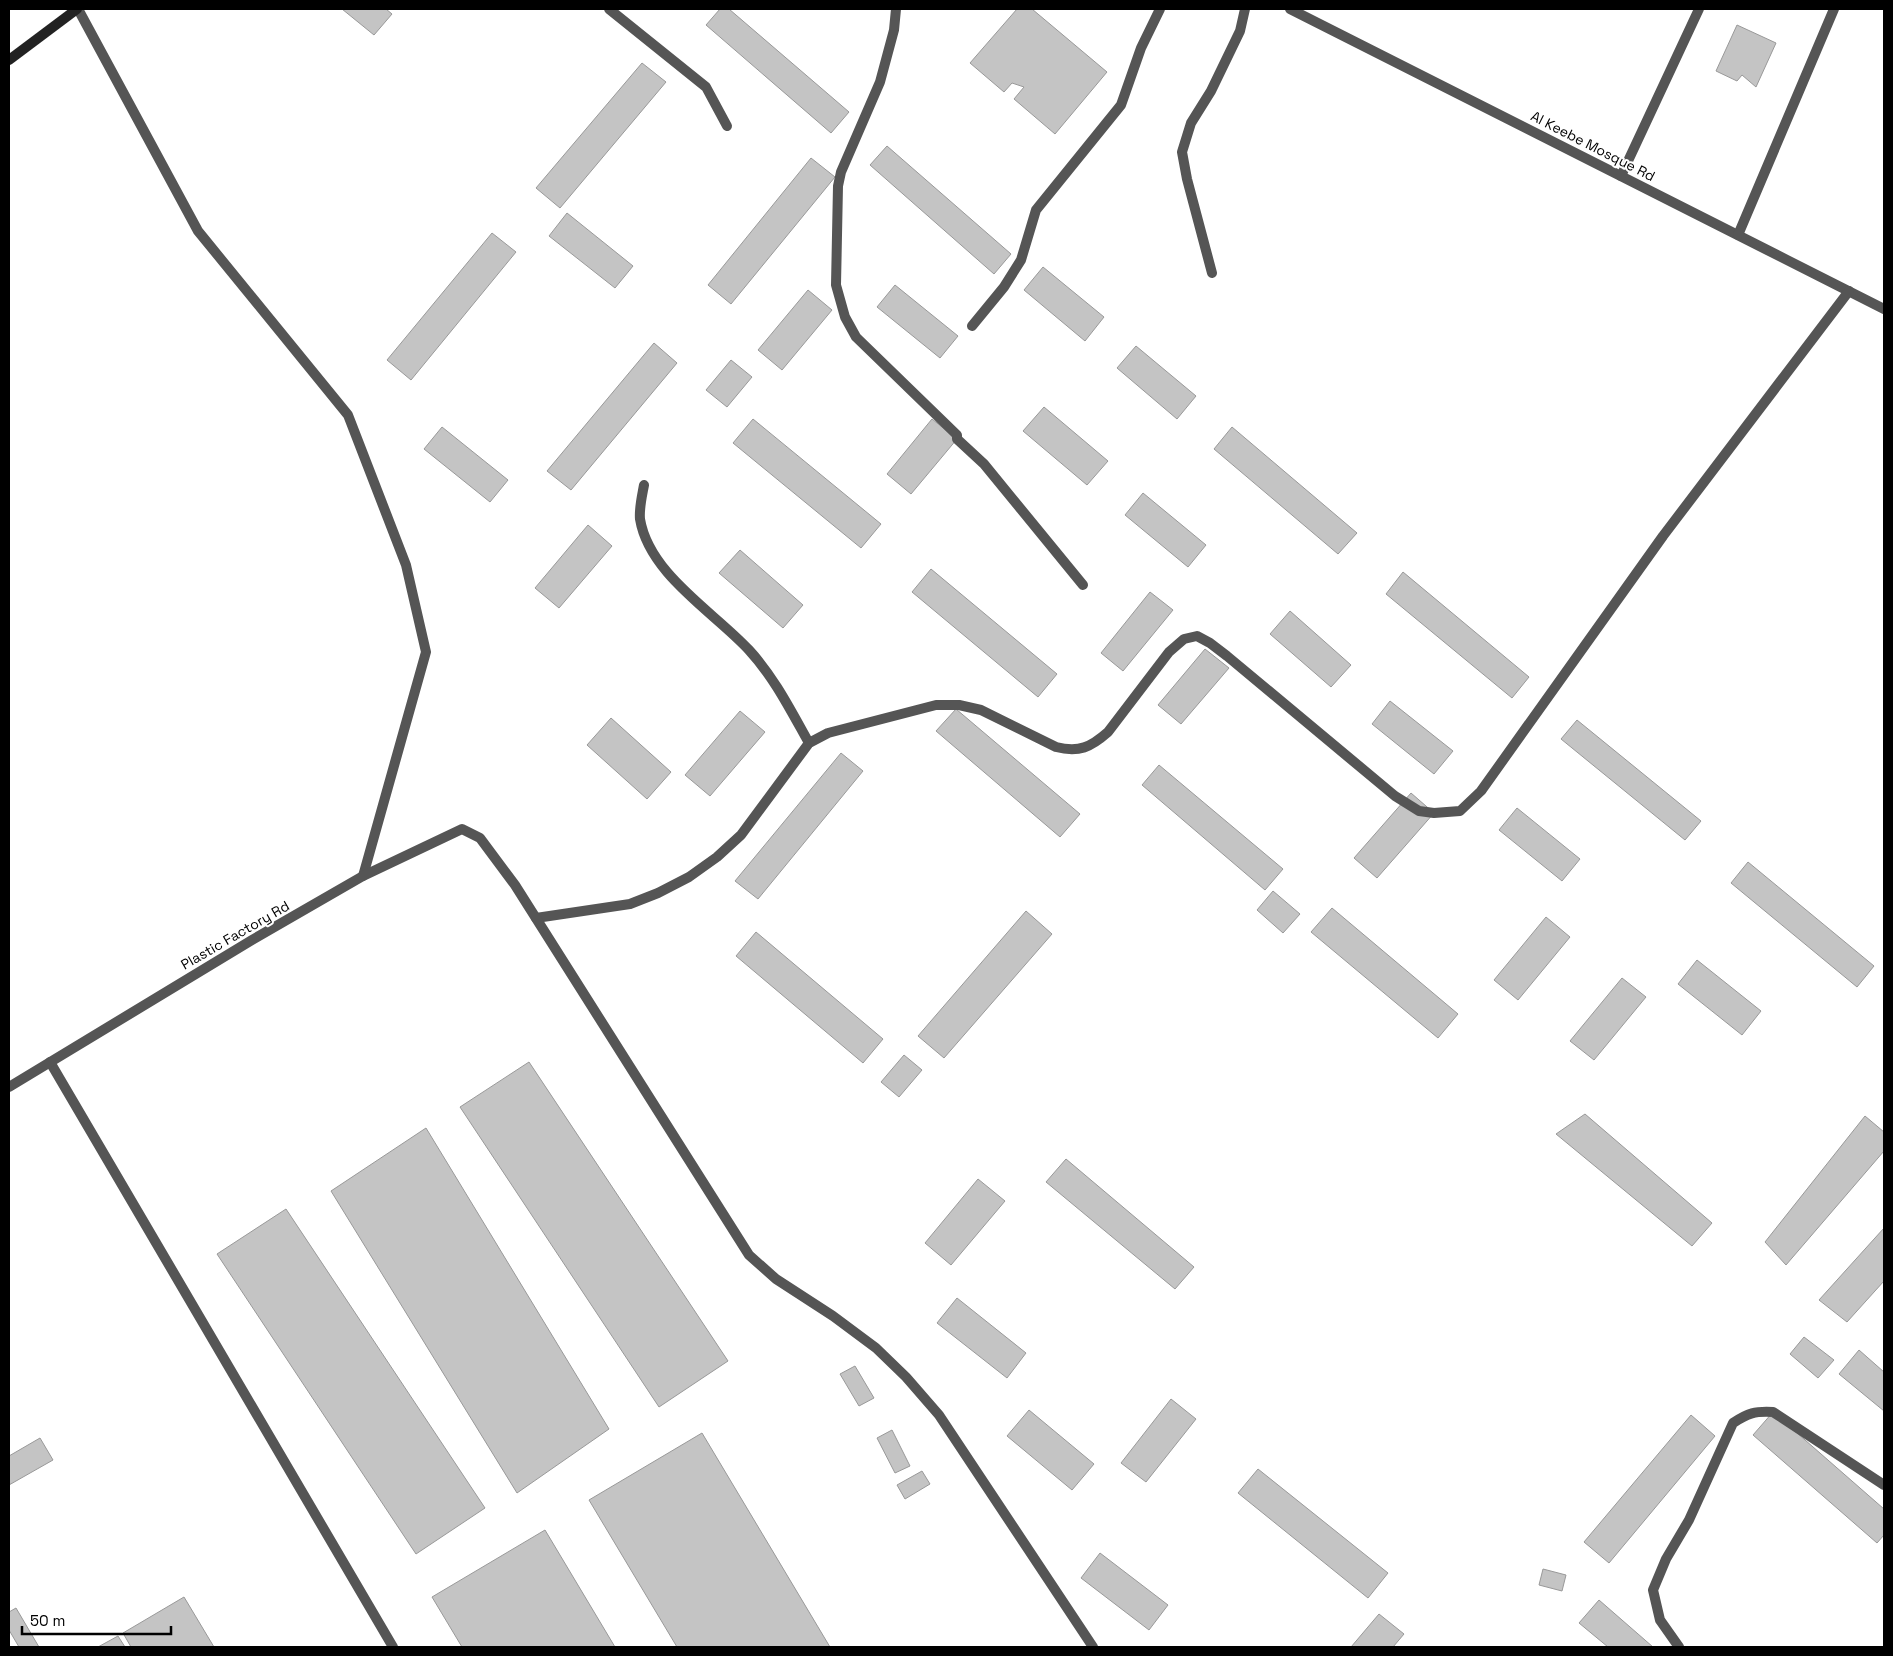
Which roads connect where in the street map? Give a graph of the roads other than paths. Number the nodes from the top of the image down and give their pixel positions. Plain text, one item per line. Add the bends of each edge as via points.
1 (78, 9) edge
2 (609, 9) edge
3 (896, 9) edge
4 (1160, 9) edge
5 (1245, 9) edge
6 (1291, 9) edge
7 (1699, 9) edge
8 (1834, 9) edge
9 (9, 60) edge
10 (727, 126) dead end
11 (1621, 176) junction
12 (1738, 235) junction
13 (1212, 273) dead end
14 (1849, 291) junction
15 (1884, 309) edge
16 (972, 326) dead end
17 (644, 485) dead end
18 (1083, 585) dead end
19 (809, 743) junction
20 (363, 876) junction
21 (536, 918) junction
22 (50, 1062) junction
23 (9, 1087) edge
24 (1884, 1485) edge
25 (393, 1647) edge
26 (1093, 1647) edge
27 (1680, 1647) edge

1 - 9 street
1 - 20 street via 198,231 348,415 406,565 426,652
2 - 10 street via 706,87
3 - 18 street via 894,30 880,82 846,158 838,186 836,285 844,316 856,337 984,464
4 - 16 street via 1141,48 1121,105 1036,210 1021,260
5 - 13 street via 1240,31 1211,91 1191,123 1182,152
6 - 11 street, Al Keebe Mosque Rd
7 - 11 street
8 - 12 street
11 - 12 street, Al Keebe Mosque Rd
12 - 14 street, Al Keebe Mosque Rd
14 - 15 street, Al Keebe Mosque Rd
14 - 19 street via 1663,536 1481,791 1460,811 1419,811 1395,796 1227,656 1197,636 1184,639 1169,652 1108,732 1085,748 1069,751 1056,747 981,710 959,704 936,705 864,723 828,733
17 - 19 street via 640,520 650,549 684,589 748,650 767,673
19 - 21 street via 741,835 689,877 630,904
20 - 21 street, Plastic Factory Rd via 462,828 480,838
20 - 22 street, Plastic Factory Rd
21 - 26 street via 749,1255 776,1280 876,1348 906,1376 944,1422
22 - 23 street, Plastic Factory Rd
22 - 25 street
24 - 27 street via 1773,1412 1756,1412 1733,1423 1653,1590 1660,1620

